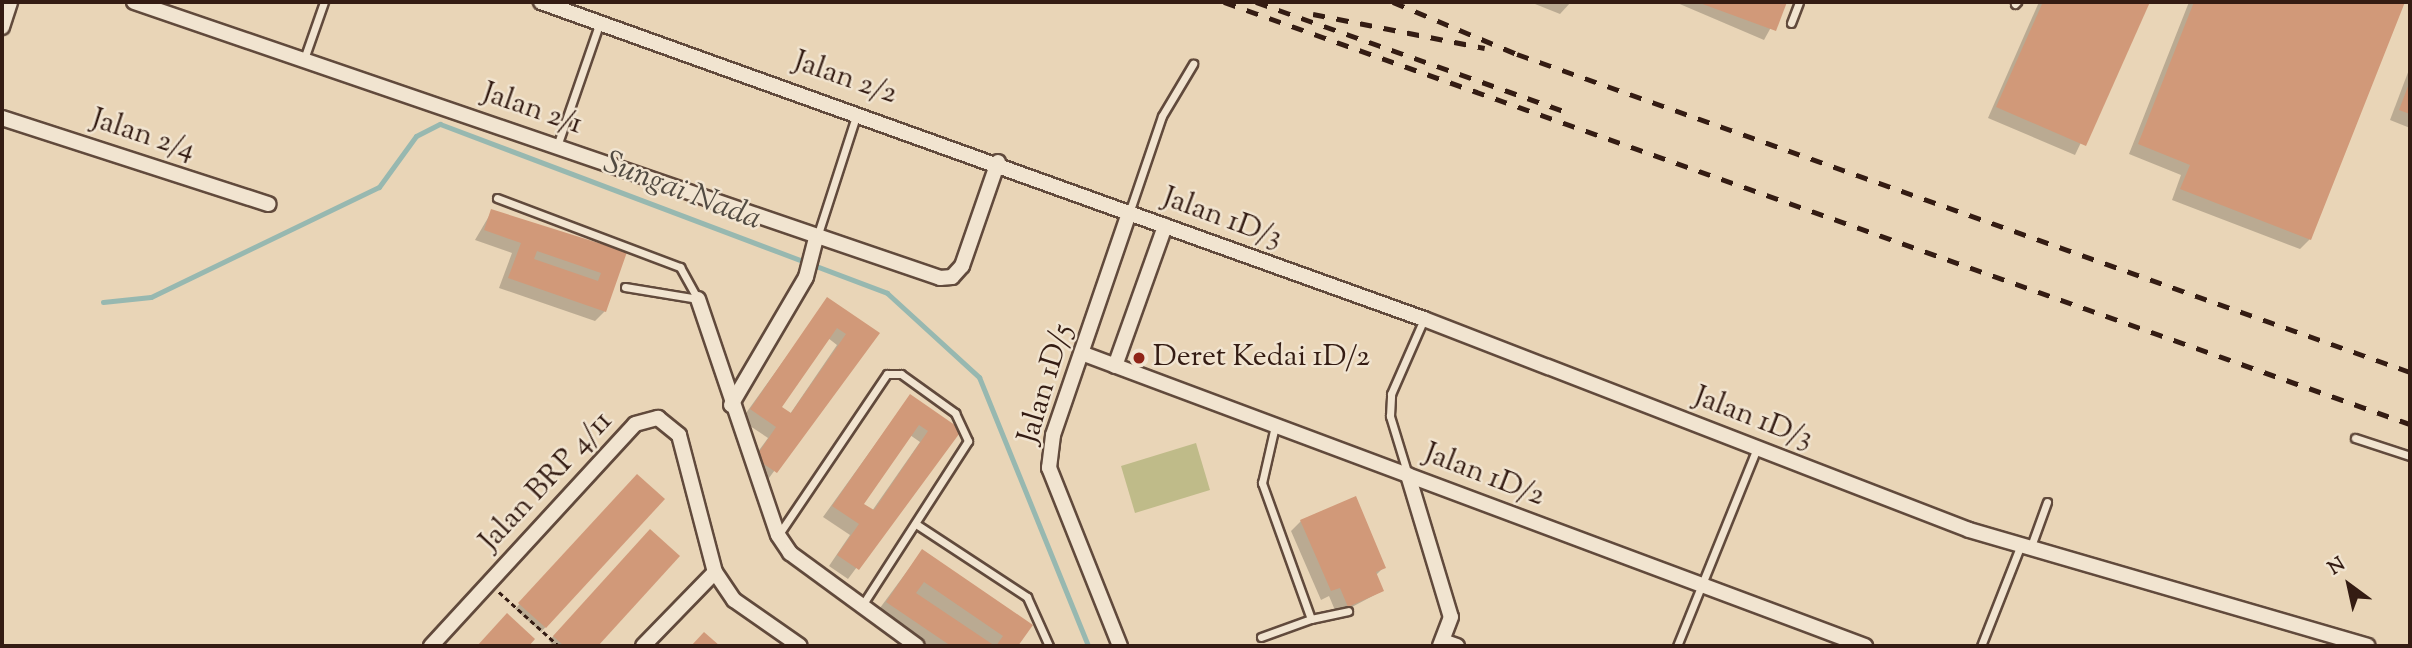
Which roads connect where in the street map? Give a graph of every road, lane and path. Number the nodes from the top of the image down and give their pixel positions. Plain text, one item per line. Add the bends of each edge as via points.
1 (10, 2) edge
2 (134, 2) edge
3 (324, 2) edge
4 (541, 2) edge
5 (1799, 2) edge
6 (600, 22) junction
7 (1791, 23) dead end
8 (2, 27) edge
9 (304, 59) junction
10 (1193, 64) dead end
11 (858, 111) junction
12 (2, 118) edge
13 (557, 146) junction
14 (998, 162) junction
15 (497, 198) dead end
16 (268, 204) dead end
17 (1129, 213) junction
18 (1165, 226) junction
19 (817, 238) junction
20 (625, 287) dead end
21 (698, 299) junction
22 (1424, 319) junction
23 (1084, 354) junction
24 (1115, 366) junction
25 (730, 405) junction
26 (1275, 426) junction
27 (2356, 438) dead end
28 (1757, 448) junction
29 (2410, 456) edge
30 (1408, 475) junction
31 (2047, 502) dead end
32 (915, 524) junction
33 (778, 535) junction
34 (2024, 548) junction
35 (715, 572) junction
36 (489, 583) junction
37 (1702, 585) junction
38 (861, 607) junction
39 (1348, 611) dead end
40 (1311, 619) junction
41 (1261, 637) dead end
42 (1447, 645) edge
43 (431, 646) edge
44 (559, 646) edge
45 (643, 646) edge
46 (800, 646) edge
47 (917, 646) edge
48 (1049, 646) edge
49 (1121, 646) edge
50 (1677, 646) edge
51 (1866, 646) edge
52 (1982, 646) edge
53 (2367, 646) edge

1 - 8 street
2 - 9 street, Jalan 2/1
3 - 9 lane
4 - 6 street, Jalan 2/2
5 - 7 lane
6 - 11 street, Jalan 2/2
6 - 13 lane
9 - 13 street, Jalan 2/1
10 - 17 lane via 1162,116
11 - 14 street, Jalan 2/2
11 - 19 lane
12 - 16 street, Jalan 2/4
13 - 19 street, Jalan 2/1
14 - 17 street, Jalan 2/2
14 - 19 street, Jalan 2/1 via 953,278
15 - 21 lane via 680,267
17 - 18 street, Jalan 1D/3
17 - 23 street, Jalan 1D/5
18 - 22 street, Jalan 1D/3
18 - 24 street
19 - 25 street via 806,277
20 - 21 lane
21 - 25 street
22 - 28 street, Jalan 1D/3
22 - 30 lane via 1391,394 1390,416
23 - 24 street, Jalan 1D/2
23 - 49 street, Jalan 1D/5 via 1053,436 1049,468
24 - 26 street, Jalan 1D/2
25 - 33 street
26 - 30 street, Jalan 1D/2
26 - 40 lane via 1262,483
27 - 29 lane
28 - 34 street, Jalan 1D/3
28 - 37 lane
30 - 37 street, Jalan 1D/2
30 - 42 street via 1451,617
31 - 34 lane
32 - 33 lane via 968,441 954,413 891,372
32 - 38 lane
32 - 48 lane via 1027,597
33 - 38 street via 790,553
34 - 52 lane
34 - 53 street, Jalan 1D/3
35 - 36 street, Jalan BRP 4/11 via 679,435 658,418 646,418
35 - 45 street
35 - 46 street, Jalan BRP 4/11 via 734,600
36 - 43 street, Jalan BRP 4/11
36 - 44 path
37 - 50 lane
37 - 51 street, Jalan 1D/2
38 - 47 street
39 - 40 lane
40 - 41 lane

